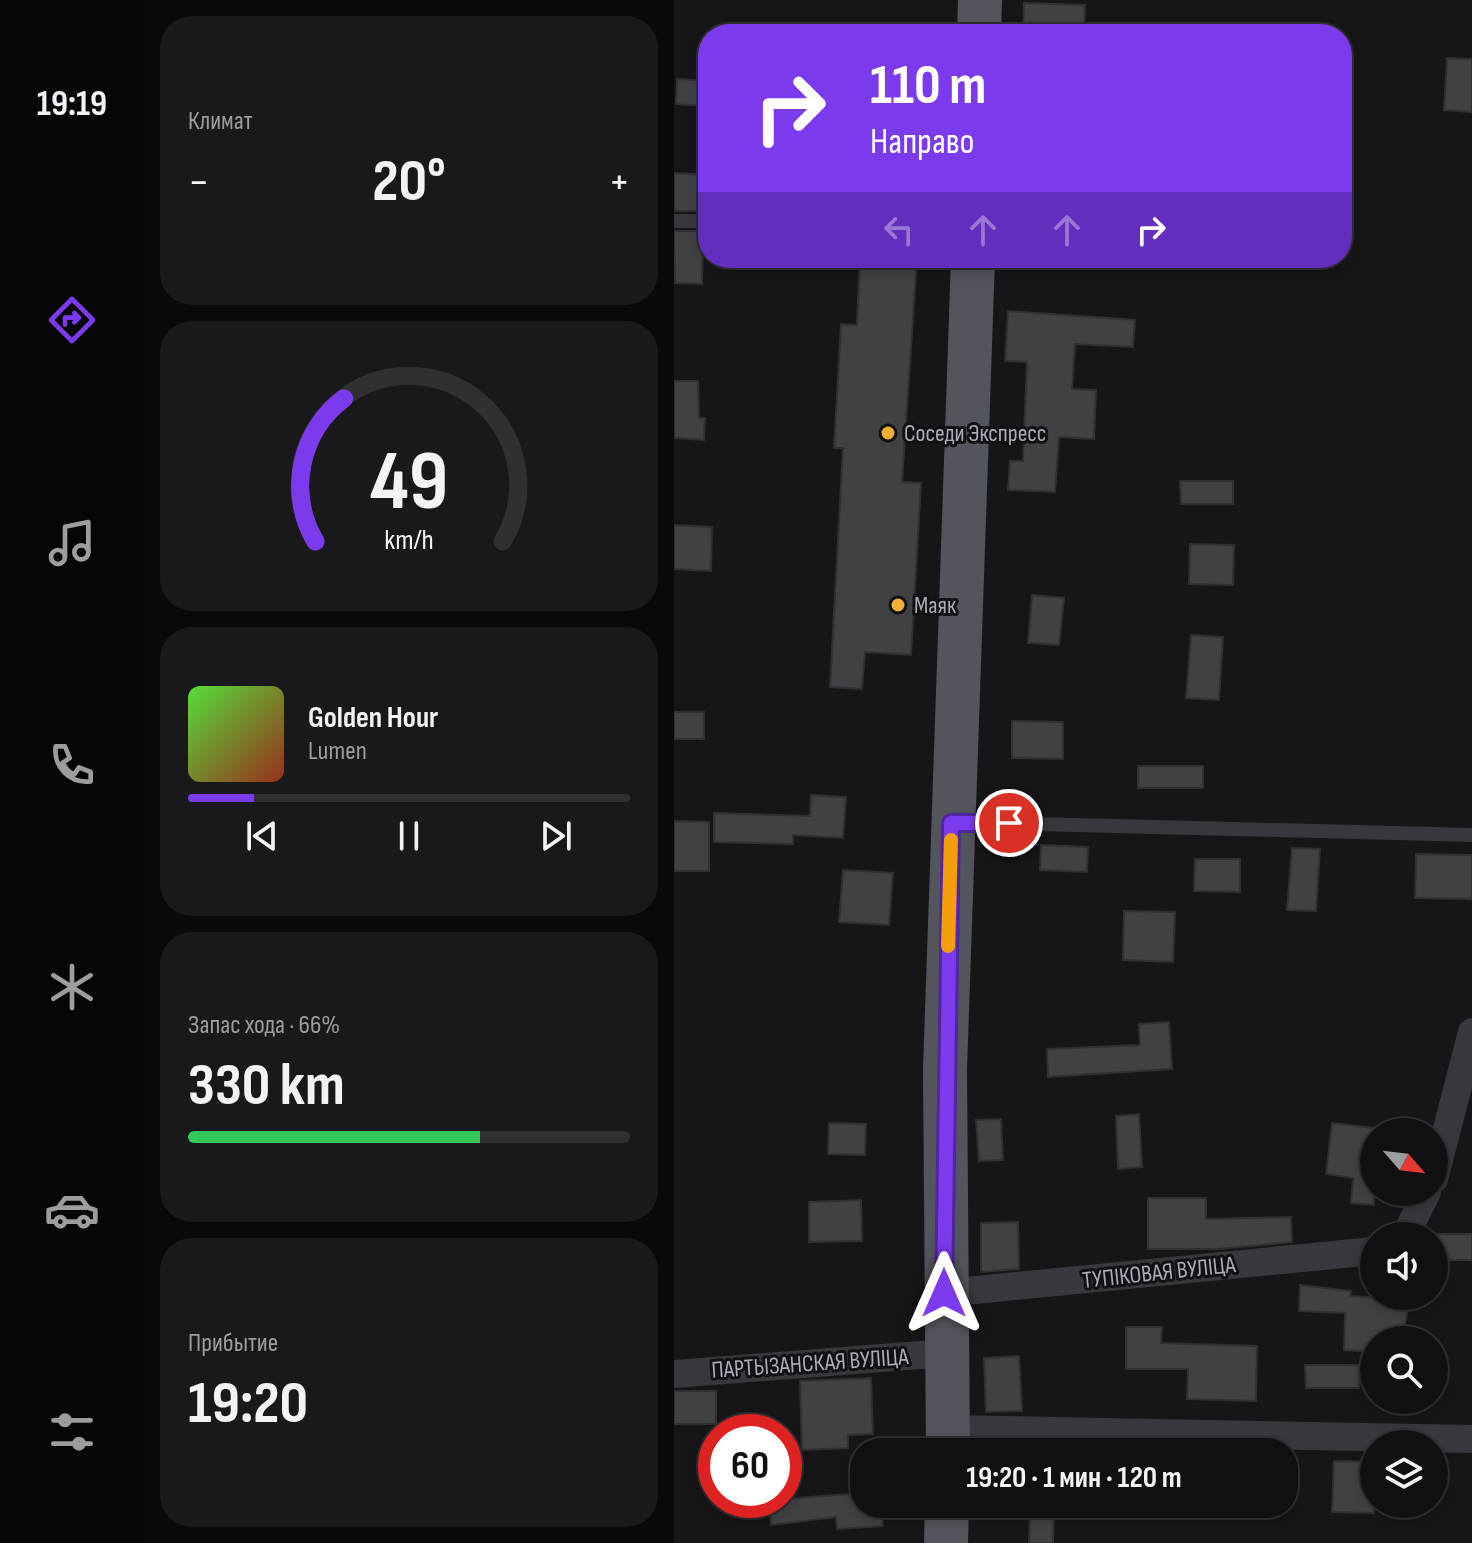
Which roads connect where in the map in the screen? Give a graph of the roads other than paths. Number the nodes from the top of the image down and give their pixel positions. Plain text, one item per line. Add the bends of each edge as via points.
1 (980, 0) edge
2 (979, 24) edge
3 (674, 221) edge
4 (698, 221) edge
5 (973, 268) edge
6 (951, 823) junction
7 (1472, 835) edge
8 (1472, 1032) edge
9 (1448, 1125) edge
10 (1360, 1252) edge
11 (944, 1293) junction
12 (946, 1353) junction
13 (674, 1374) edge
14 (948, 1438) edge
15 (1298, 1439) edge
16 (1472, 1439) edge
17 (947, 1518) edge
18 (946, 1543) edge

1 - 2 main road
3 - 4 lane
5 - 6 main road
6 - 7 lane
6 - 11 main road
8 - 9 street
10 - 11 street, ТУПІКОВАЯ ВУЛІЦА
11 - 12 main road
12 - 13 street, ПАРТЫЗАНСКАЯ ВУЛІЦА
12 - 14 main road
15 - 16 street
17 - 18 main road

